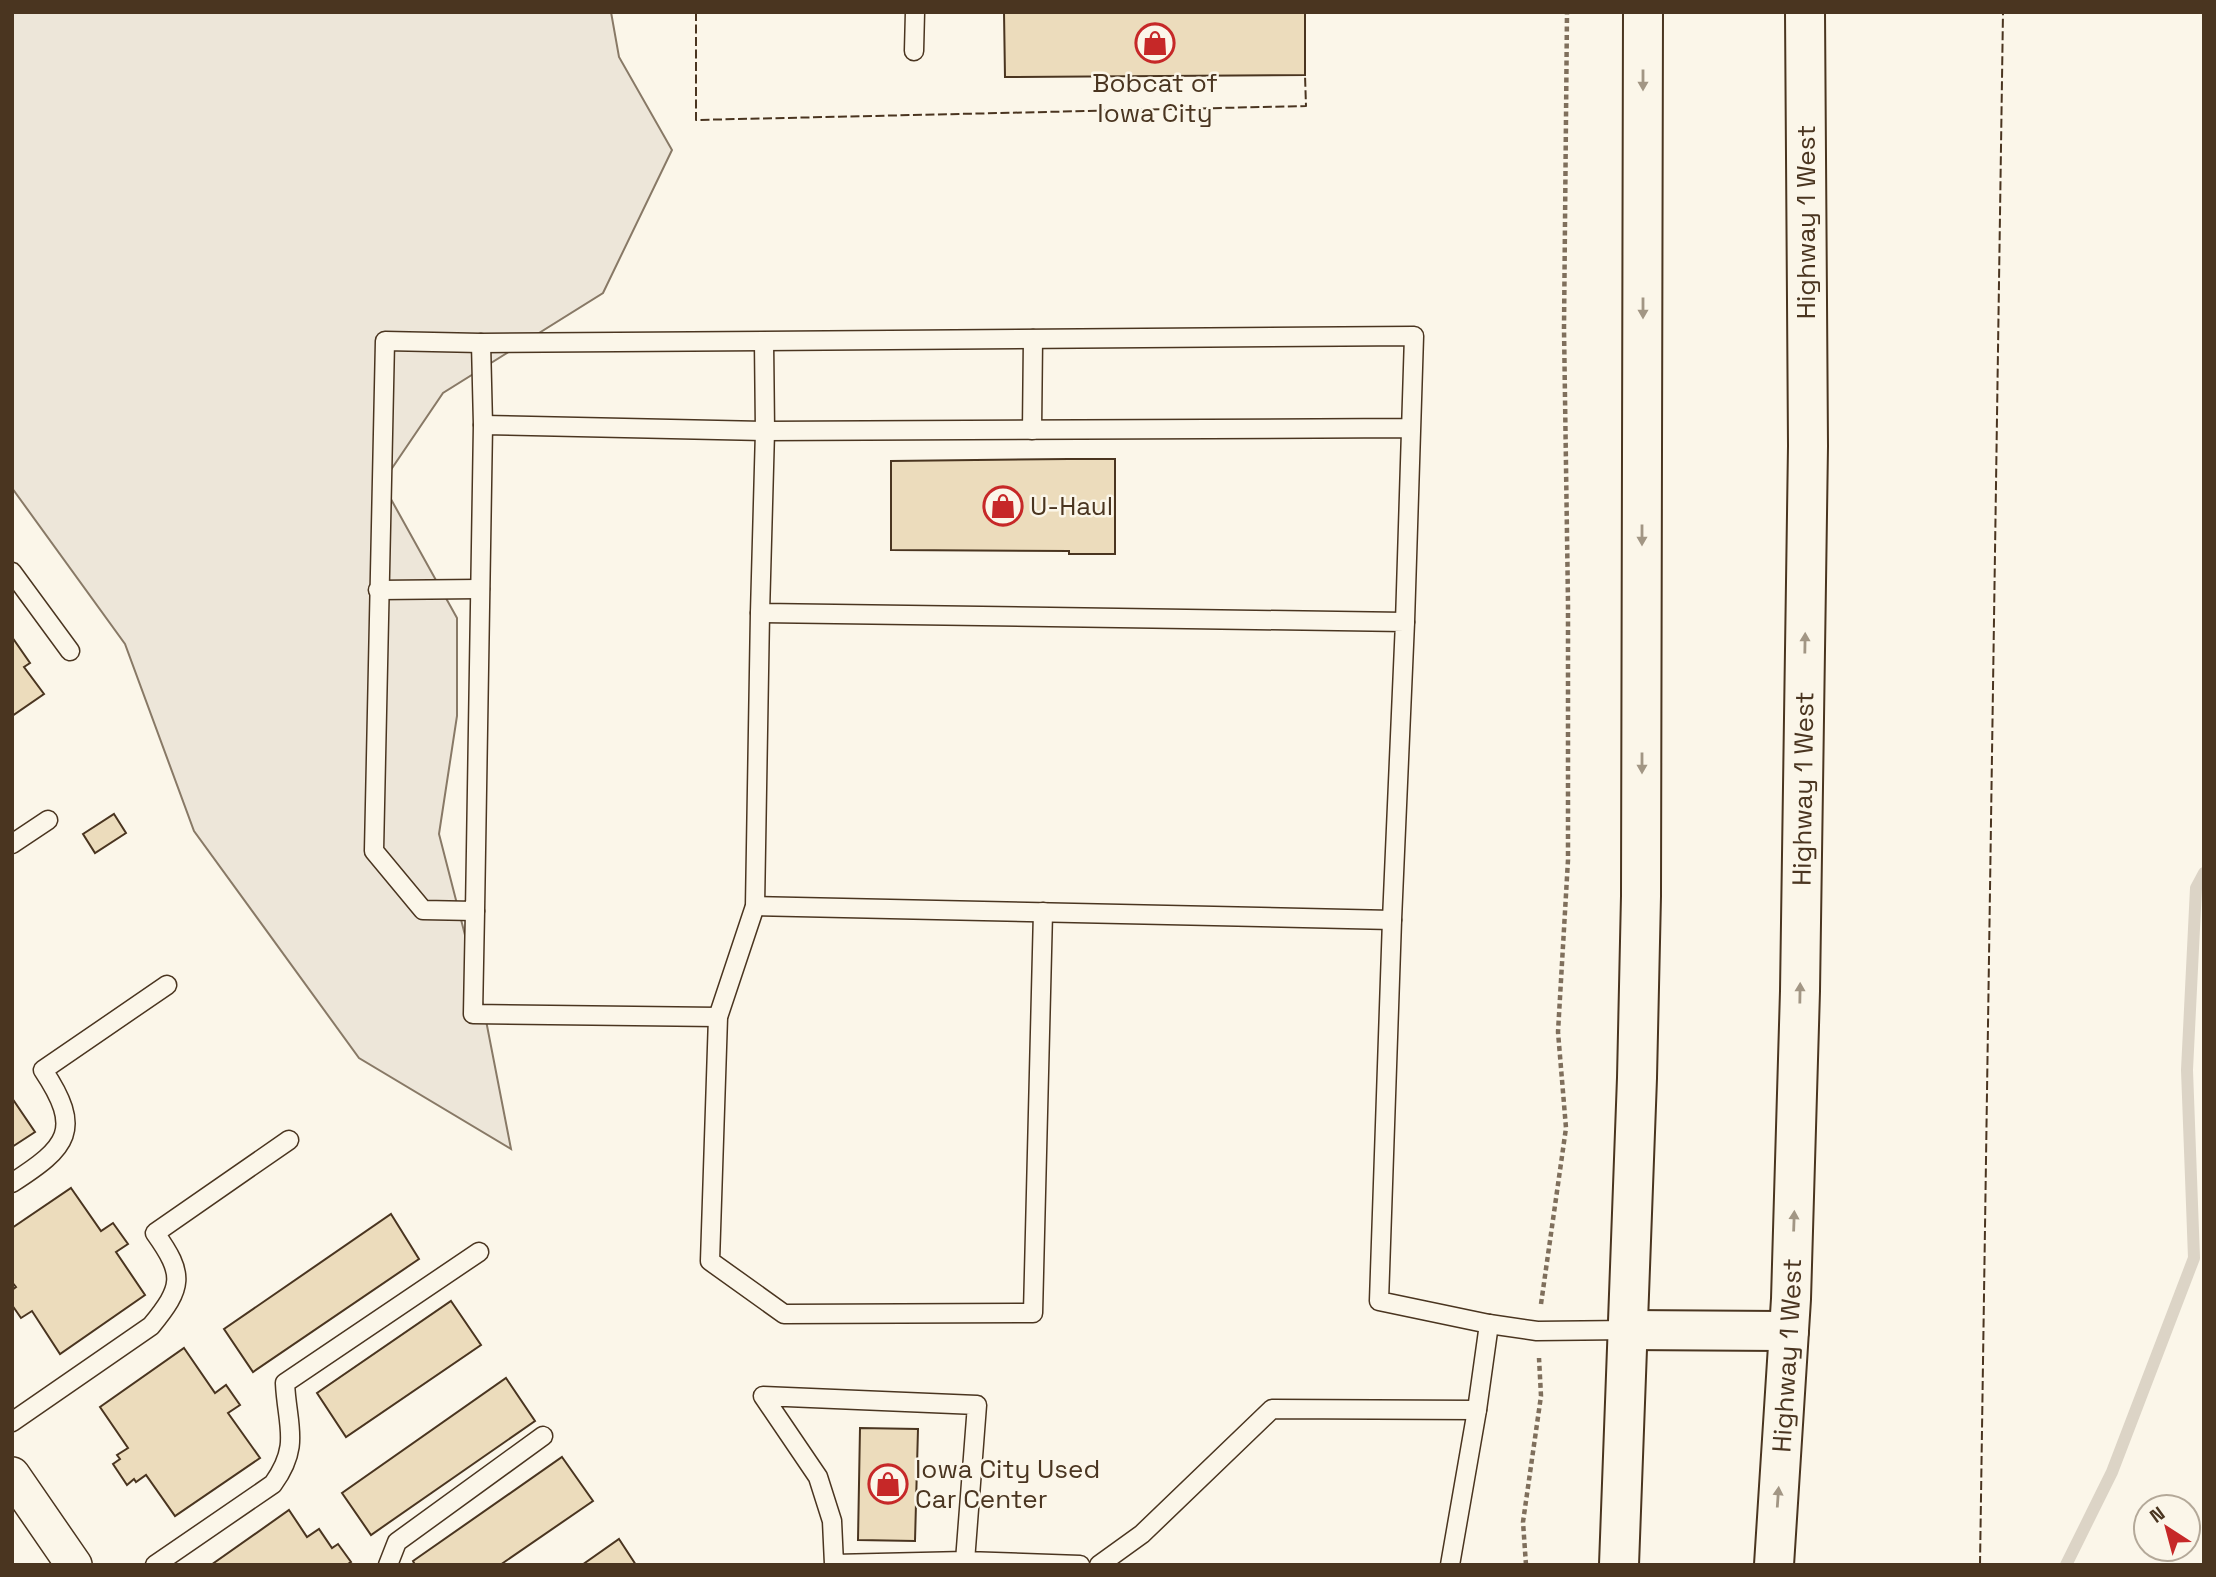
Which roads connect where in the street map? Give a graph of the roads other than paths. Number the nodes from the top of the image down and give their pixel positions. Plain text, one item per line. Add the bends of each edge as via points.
1 (915, 12) edge
2 (1643, 12) edge
3 (1805, 12) edge
4 (914, 51) dead end
5 (1033, 339) junction
6 (764, 342) junction
7 (481, 344) junction
8 (483, 425) junction
9 (1411, 428) junction
10 (1031, 430) junction
11 (765, 431) junction
12 (12, 572) edge
13 (480, 589) junction
14 (378, 590) junction
15 (760, 613) junction
16 (1405, 622) junction
17 (70, 651) dead end
18 (48, 820) dead end
19 (12, 844) edge
20 (755, 906) junction
21 (475, 911) junction
22 (1043, 912) junction
23 (1392, 920) junction
24 (167, 985) dead end
25 (718, 1017) junction
26 (289, 1140) dead end
27 (12, 1183) edge
28 (478, 1252) dead end
29 (1489, 1324) junction
30 (1628, 1330) junction
31 (1789, 1331) junction
32 (1477, 1410) junction
33 (12, 1422) edge
34 (543, 1436) dead end
35 (12, 1475) edge
36 (965, 1561) junction
37 (74, 1565) edge
38 (155, 1565) edge
39 (388, 1565) edge
40 (1080, 1565) edge
41 (1099, 1565) edge
42 (1450, 1565) edge
43 (1619, 1565) edge
44 (1773, 1565) edge

1 - 4 lane
2 -> 30 main road via 1641,896
31 -> 3 main road, Highway 1 West via 1800,991 1808,446
5 - 6 lane
5 - 9 lane via 1414,336
5 - 10 lane
6 - 7 lane
6 - 11 lane
7 - 8 lane
7 - 14 lane via 385,341
8 - 11 lane
8 - 13 lane
9 - 10 lane
9 - 16 lane
10 - 11 lane
11 - 15 lane
12 - 17 lane
13 - 14 lane
13 - 21 lane
14 - 21 lane via 374,851 423,910
15 - 16 lane
15 - 20 lane
16 - 23 lane
18 - 19 lane
20 - 22 lane
20 - 25 lane
21 - 25 lane via 473,1014
22 - 23 lane
22 - 25 lane via 1033,1313 784,1314 710,1261
23 - 29 lane via 1379,1301
24 - 27 lane via 43,1070 65,1109 66,1129 42,1164
26 - 33 lane via 155,1233 173,1257 177,1274 165,1309 151,1326
28 - 38 lane via 285,1383 291,1448 273,1484
29 - 30 lane via 1537,1331
29 - 32 lane
30 - 31 main road
30 - 43 main road
44 -> 31 main road, Highway 1 West
32 - 41 lane via 1272,1409 1142,1534
32 - 42 lane
34 - 39 lane via 397,1542
35 - 37 street
36 - 36 lane via 834,1564 832,1521 818,1476 763,1396 976,1405
36 - 40 lane

